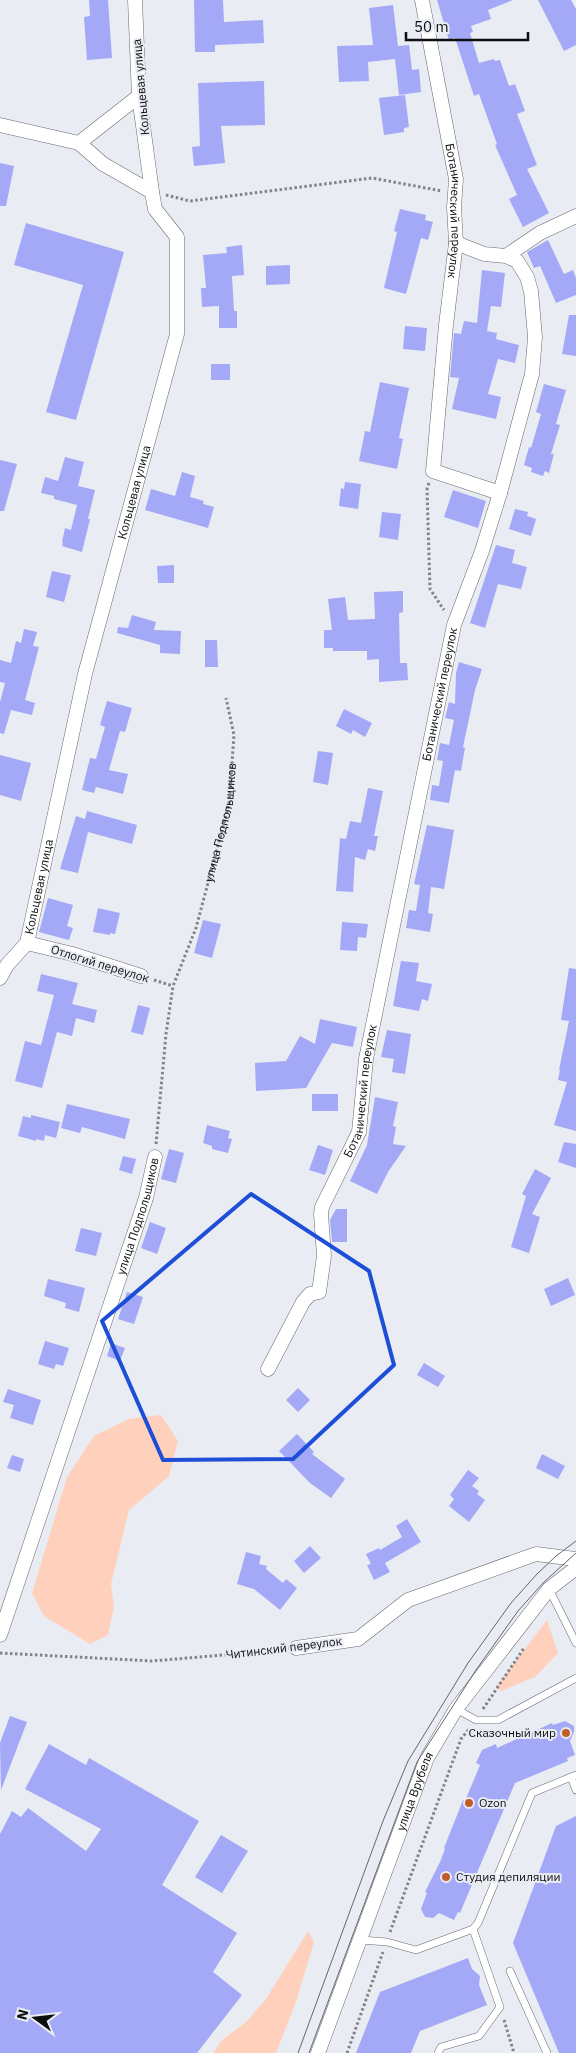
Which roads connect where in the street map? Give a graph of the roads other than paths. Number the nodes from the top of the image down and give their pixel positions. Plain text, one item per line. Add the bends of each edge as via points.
1 (135, 0) edge
2 (422, 0) edge
3 (139, 96) junction
4 (0, 125) edge
5 (79, 143) junction
6 (152, 192) junction
7 (576, 216) edge
8 (456, 243) junction
9 (506, 256) junction
10 (500, 493) junction
11 (27, 943) junction
12 (141, 976) road end
13 (0, 978) edge
14 (155, 1157) road end
15 (268, 1368) dead end
16 (576, 1559) edge
17 (576, 1568) edge
18 (549, 1589) junction
19 (0, 1635) edge
20 (576, 1643) edge
21 (296, 1648) road end
22 (576, 1678) edge
23 (456, 1709) junction
24 (573, 1776) edge
25 (576, 1790) edge
26 (473, 1929) junction
27 (361, 1940) junction
28 (510, 1971) dead end
29 (318, 2053) edge
30 (438, 2053) edge
31 (547, 2053) edge

1 - 3 street, Кольцевая улица
2 - 8 street, Ботанический переулок via 456,179
3 - 5 street
3 - 6 street, Кольцевая улица
4 - 5 street
5 - 6 street via 103,164
6 - 11 street, Кольцевая улица via 155,208 178,237 177,334 85,674
7 - 9 street via 540,233
8 - 9 street via 484,254
8 - 10 street, Ботанический переулок via 433,471
9 - 10 street via 517,261 528,277 535,336 532,374
10 - 15 street, Ботанический переулок via 454,625 366,1060 359,1132 320,1214 324,1256 319,1292 310,1294 303,1302
11 - 12 street, Отлогий переулок
11 - 13 street, Кольцевая улица
14 - 19 street, улица Подпольщиков via 146,1198
16 - 21 street, Читинский переулок via 536,1554 408,1600 358,1639
17 - 18 street, улица Врубеля
18 - 20 lane
18 - 23 street, улица Врубеля
22 - 23 lane via 498,1720 476,1720
23 - 27 street, улица Врубеля via 427,1758
24 - 25 lane
24 - 26 lane via 532,1793
26 - 27 lane via 416,1950 387,1942
26 - 30 lane via 500,2007 479,2036 441,2046
27 - 29 street, улица Врубеля
28 - 31 lane

